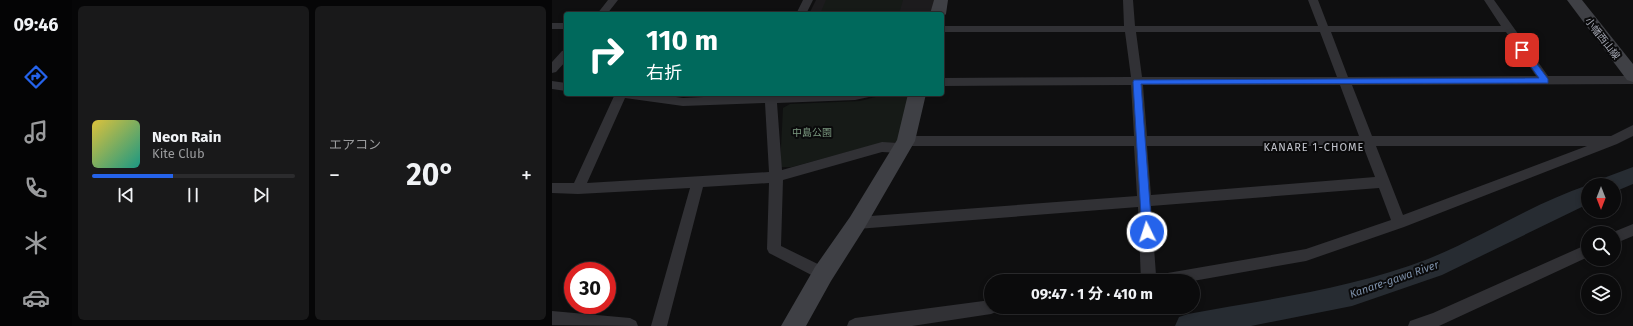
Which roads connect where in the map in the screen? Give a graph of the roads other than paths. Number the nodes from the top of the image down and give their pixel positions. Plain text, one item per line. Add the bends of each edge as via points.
1 (613, 0) edge
2 (808, 0) edge
3 (941, 0) edge
4 (1128, 0) edge
5 (1313, 0) edge
6 (1488, 0) edge
7 (1574, 0) edge
8 (604, 12) edge
9 (802, 12) edge
10 (938, 12) edge
11 (552, 26) edge
12 (564, 26) edge
13 (944, 29) edge
14 (1130, 29) junction
15 (1323, 29) junction
16 (1508, 29) junction
17 (564, 56) edge
18 (552, 69) edge
19 (1633, 76) edge
20 (1633, 80) edge
21 (1344, 81) junction
22 (1545, 81) junction
23 (944, 82) edge
24 (1137, 82) junction
25 (552, 85) edge
26 (564, 87) edge
27 (620, 96) edge
28 (639, 96) edge
29 (855, 96) edge
30 (916, 96) edge
31 (772, 97) edge
32 (1633, 130) edge
33 (1613, 140) junction
34 (1141, 141) junction
35 (1368, 141) junction
36 (904, 144) junction
37 (776, 177) junction
38 (698, 182) junction
39 (1384, 182) junction
40 (552, 188) edge
41 (578, 189) junction
42 (1145, 200) junction
43 (857, 222) junction
44 (1399, 222) junction
45 (1633, 230) edge
46 (1621, 235) edge
47 (1581, 253) edge
48 (823, 274) junction
49 (1149, 274) edge
50 (1197, 274) edge
51 (984, 308) edge
52 (552, 318) edge
53 (1436, 323) edge
54 (630, 326) edge
55 (659, 326) edge
56 (793, 326) edge
57 (855, 326) edge
58 (1416, 326) edge

1 - 8 street
2 - 9 street
3 - 10 street
4 - 14 street
5 - 15 street
6 - 16 street
7 - 19 street, 小幡西山線
11 - 12 street
13 - 14 street
14 - 15 street
14 - 24 street
15 - 16 street
15 - 21 street
16 - 22 street
17 - 18 street
20 - 22 street
21 - 22 street
21 - 24 street
21 - 35 street
23 - 24 street
24 - 34 street
25 - 26 street
27 - 41 street
28 - 31 street via 683,102
29 - 31 street
30 - 36 street
31 - 37 street
32 - 33 street
33 - 35 street
33 - 44 street
34 - 35 street
34 - 36 street
34 - 42 street
35 - 39 street
36 - 37 street via 882,147
36 - 43 street
37 - 38 street
37 - 48 street via 774,249
38 - 41 street
38 - 55 street
39 - 42 street
39 - 44 street
40 - 41 street
42 - 43 street
42 - 49 street
43 - 48 street
44 - 50 street via 1306,255
45 - 46 street
47 - 53 street
48 - 56 street
51 - 57 street
52 - 54 street
53 - 58 street

